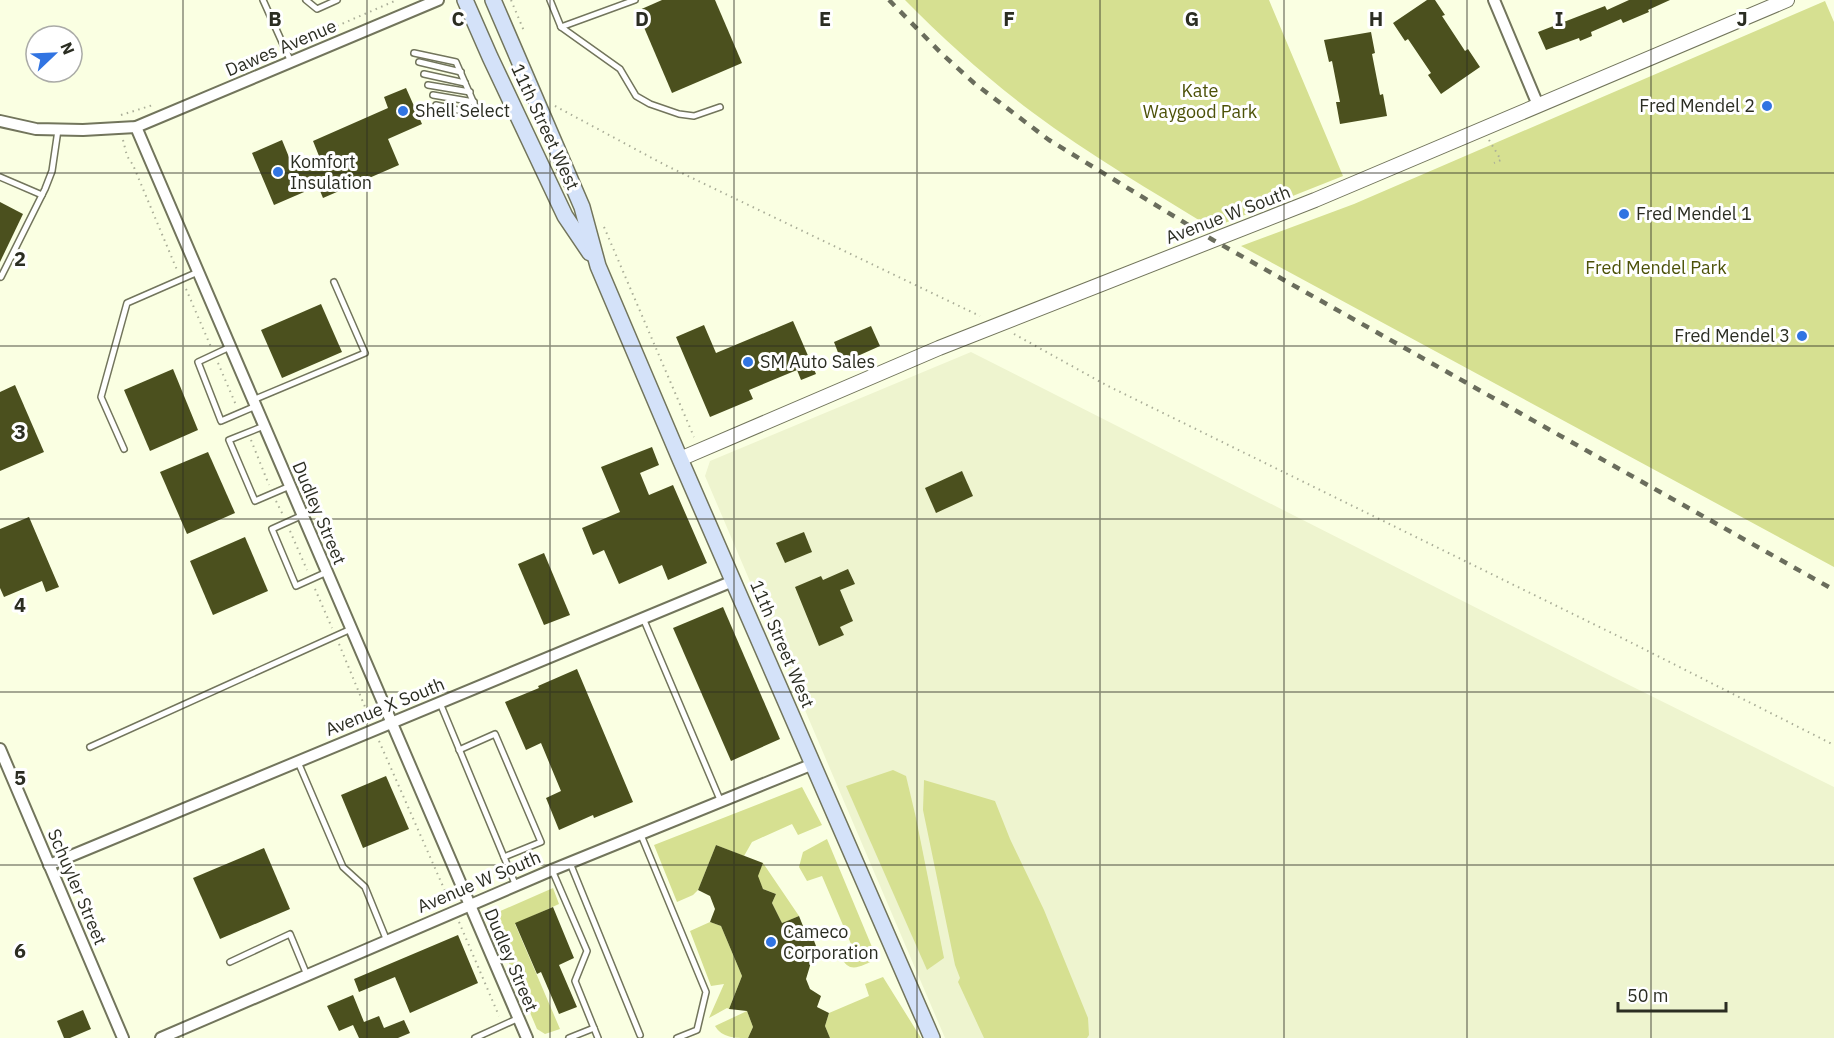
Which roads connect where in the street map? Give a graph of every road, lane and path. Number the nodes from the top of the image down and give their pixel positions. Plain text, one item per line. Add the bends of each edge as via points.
1 (263, 0) edge
2 (306, 0) edge
3 (336, 0) edge
4 (397, 0) edge
5 (438, 0) edge
6 (465, 0) edge
7 (493, 0) edge
8 (511, 0) edge
9 (558, 0) edge
10 (635, 0) edge
11 (1494, 0) edge
12 (1787, 0) edge
13 (551, 2) edge
14 (561, 27) junction
15 (525, 33) dead end
16 (285, 49) junction
17 (414, 53) dead end
18 (254, 62) dead end
19 (291, 62) junction
20 (419, 62) dead end
21 (461, 72) junction
22 (424, 75) dead end
23 (465, 83) junction
24 (428, 85) dead end
25 (470, 92) junction
26 (433, 95) dead end
27 (474, 102) junction
28 (153, 105) dead end
29 (436, 105) dead end
30 (1538, 105) junction
31 (720, 107) dead end
32 (118, 115) dead end
33 (559, 116) dead end
34 (0, 121) edge
35 (136, 127) junction
36 (1483, 129) junction
37 (58, 130) junction
38 (1494, 163) dead end
39 (0, 177) edge
40 (42, 195) junction
41 (601, 220) dead end
42 (598, 266) junction
43 (198, 272) junction
44 (0, 276) edge
45 (334, 282) dead end
46 (997, 324) junction
47 (230, 347) junction
48 (254, 403) junction
49 (264, 426) junction
50 (123, 449) dead end
51 (699, 451) junction
52 (680, 459) junction
53 (290, 486) junction
54 (303, 515) junction
55 (327, 572) junction
56 (733, 581) junction
57 (643, 618) junction
58 (351, 629) junction
59 (440, 703) junction
60 (391, 722) junction
61 (1834, 745) edge
62 (90, 747) dead end
63 (0, 749) edge
64 (459, 750) junction
65 (297, 761) junction
66 (813, 764) junction
67 (722, 802) junction
68 (641, 835) junction
69 (504, 857) junction
70 (570, 863) junction
71 (50, 865) junction
72 (552, 870) junction
73 (516, 886) junction
74 (470, 905) junction
75 (387, 941) junction
76 (230, 962) dead end
77 (307, 975) junction
78 (519, 1018) junction
79 (594, 1028) junction
80 (488, 1032) junction
81 (640, 1035) dead end
82 (123, 1038) edge
83 (161, 1038) edge
84 (474, 1038) edge
85 (483, 1038) edge
86 (527, 1038) edge
87 (569, 1038) edge
88 (598, 1038) edge
89 (677, 1038) edge
90 (932, 1038) edge

1 - 16 lane
2 - 3 lane via 317,9
4 - 16 path
5 - 19 street, Dawes Avenue
6 - 42 main road, 11th Street West via 565,216
7 - 42 main road, 11th Street West via 582,207
8 - 15 path
9 - 13 lane
10 - 14 lane
11 - 30 street
12 - 30 street, Avenue W South
13 - 14 lane
14 - 31 lane via 620,69 636,96 650,104 694,116
16 - 18 path
16 - 19 lane
17 - 21 lane via 456,62
19 - 35 street, Dawes Avenue
20 - 21 lane
21 - 23 lane
22 - 23 lane
23 - 25 lane
24 - 25 lane
25 - 27 lane
26 - 27 lane
27 - 29 lane via 479,115
28 - 32 path
30 - 36 street, Avenue W South
33 - 46 path via 555,106 665,165
34 - 37 street
35 - 37 street
35 - 43 street, Dudley Street
36 - 38 path via 1501,160
36 - 46 street, Avenue W South via 1315,200
37 - 40 lane via 52,171
39 - 40 lane
40 - 44 lane
41 - 51 path
42 - 52 main road, 11th Street West
43 - 47 street, Dudley Street
43 - 50 lane via 127,303 101,397
45 - 48 lane via 364,353
46 - 51 street, Avenue W South
46 - 61 path via 1106,385
47 - 48 street, Dudley Street
47 - 48 lane via 198,362 221,421
48 - 49 street, Dudley Street
49 - 53 street, Dudley Street
49 - 53 lane via 230,441 255,501
51 - 52 street, Avenue W South
52 - 56 main road, 11th Street West
53 - 54 street, Dudley Street
54 - 55 street, Dudley Street
54 - 55 lane via 272,529 296,586
55 - 58 street, Dudley Street
56 - 57 street, Avenue X South
56 - 66 main road, 11th Street West
57 - 59 street, Avenue X South
57 - 67 lane
58 - 60 street, Dudley Street
58 - 62 lane
59 - 60 street, Avenue X South
59 - 64 lane
60 - 65 street, Avenue X South
60 - 74 street, Dudley Street
63 - 71 street, Schuyler Street
64 - 69 lane
64 - 69 lane via 495,734 541,842
65 - 71 street, Avenue X South
65 - 75 lane via 343,867 364,887
66 - 67 street, Avenue W South
66 - 90 main road, 11th Street West
67 - 68 street, Avenue W South
68 - 70 street, Avenue W South
68 - 89 lane via 706,992 697,1030
69 - 73 lane
70 - 72 street, Avenue W South
70 - 81 lane
71 - 82 street, Schuyler Street
72 - 73 street, Avenue W South
72 - 79 lane via 587,951 575,981
73 - 74 street, Avenue W South
74 - 75 street, Avenue W South
74 - 78 street, Dudley Street
75 - 77 street, Avenue W South
76 - 77 lane via 290,934
77 - 83 street, Avenue W South
78 - 80 lane
78 - 86 street, Dudley Street
79 - 87 lane
79 - 88 lane
80 - 84 lane
80 - 85 lane

